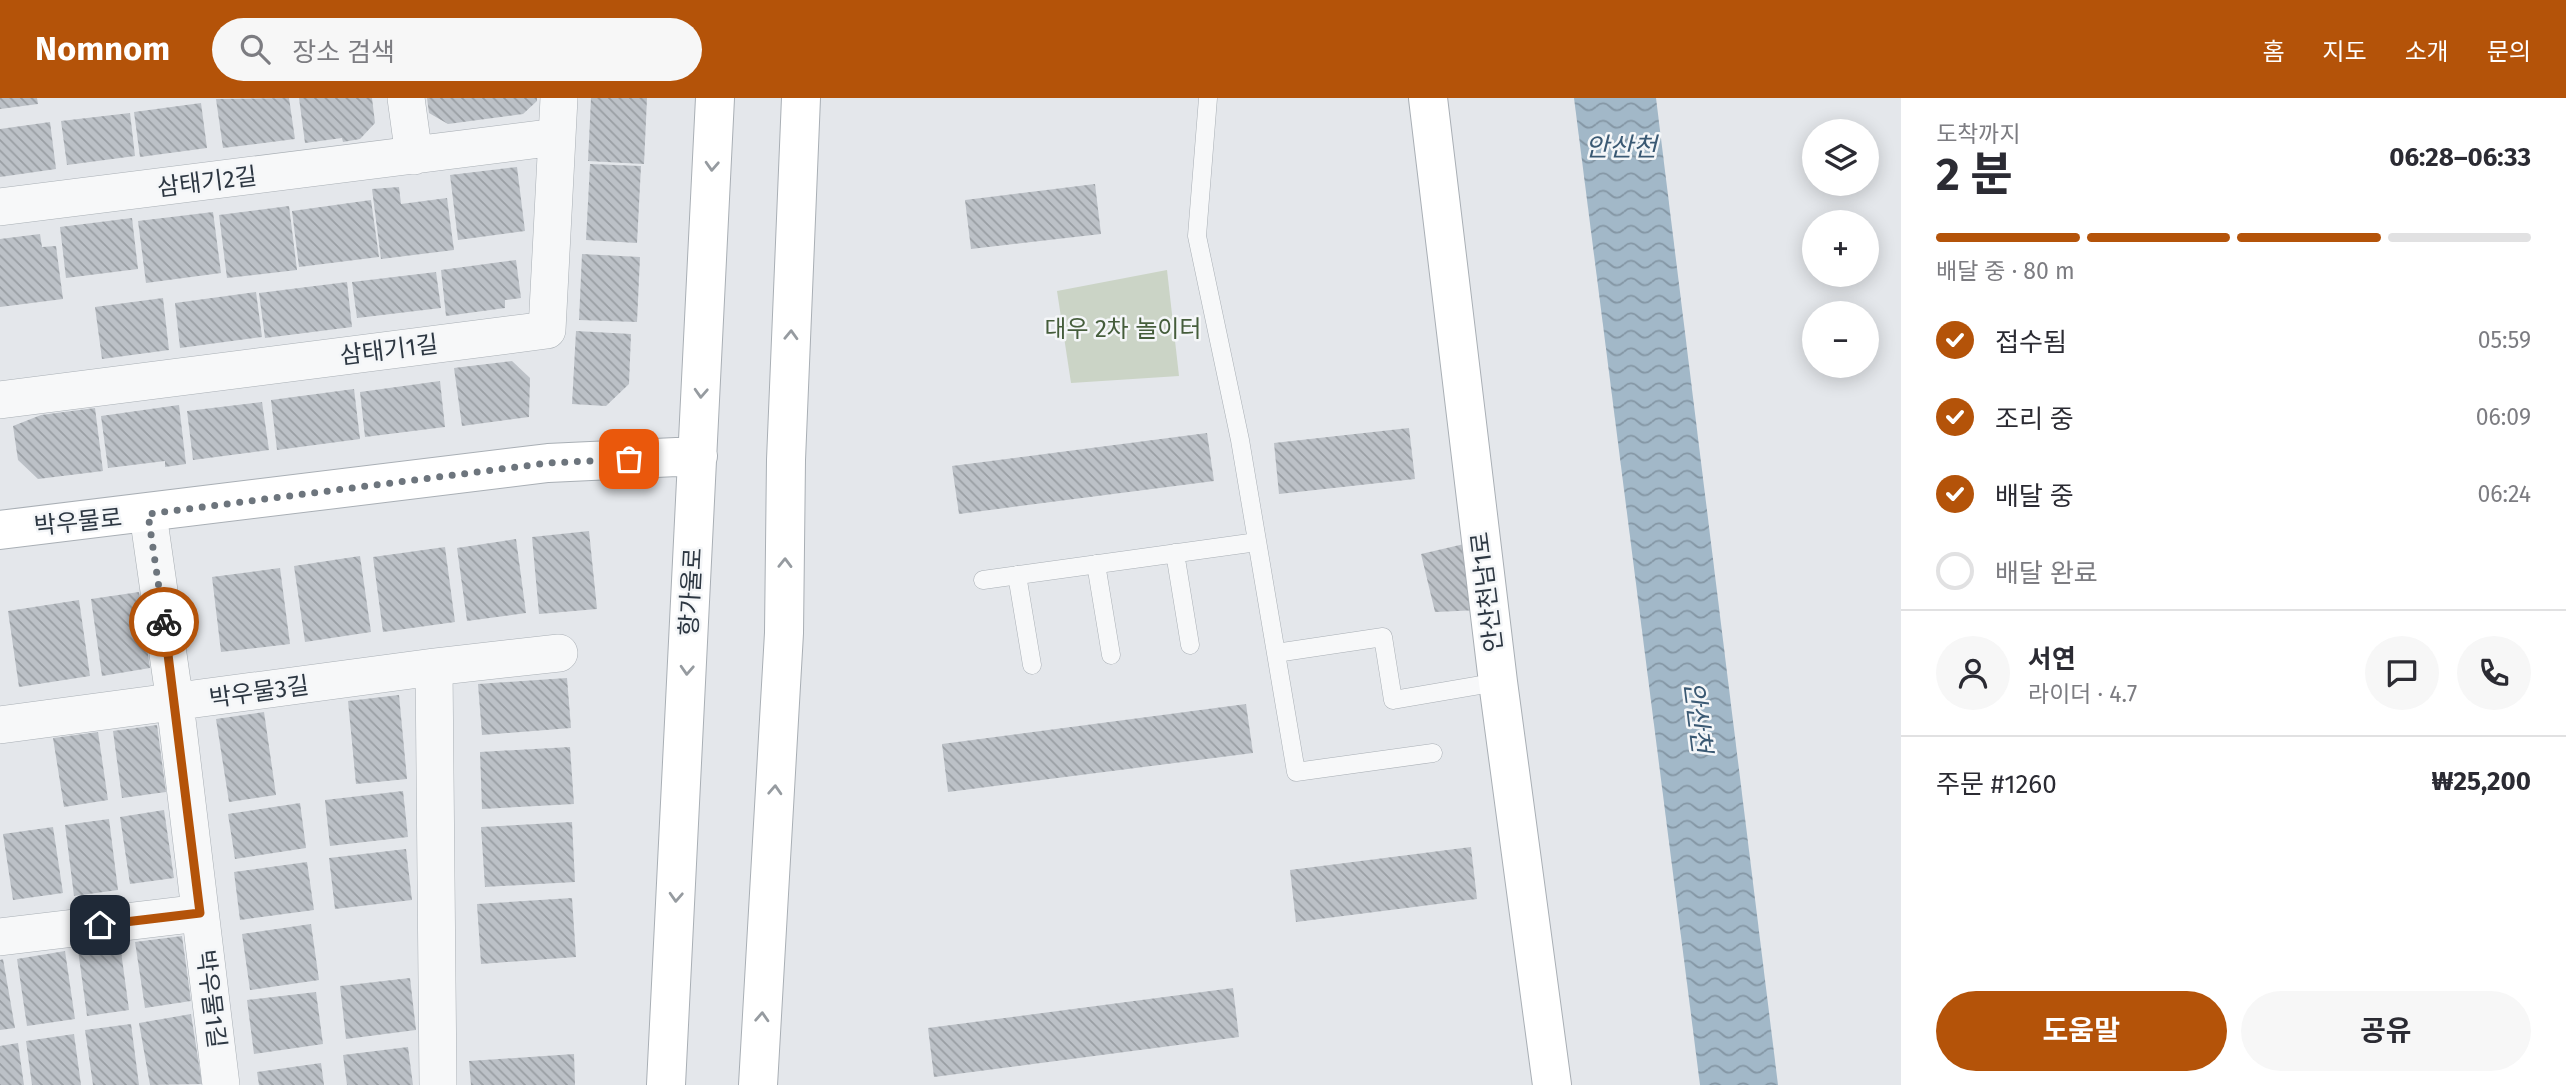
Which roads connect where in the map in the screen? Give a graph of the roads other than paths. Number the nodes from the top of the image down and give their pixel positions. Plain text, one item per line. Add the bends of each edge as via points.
1 (407, 98) edge
2 (559, 98) edge
3 (715, 98) edge
4 (801, 98) edge
5 (1208, 98) edge
6 (1428, 98) edge
7 (556, 137) junction
8 (414, 156) junction
9 (0, 207) edge
10 (0, 400) edge
11 (698, 456) junction
12 (148, 514) junction
13 (0, 530) edge
14 (1258, 542) junction
15 (1175, 553) junction
16 (1096, 564) junction
17 (1017, 575) junction
18 (983, 580) dead end
19 (1191, 645) dead end
20 (559, 653) dead end
21 (1276, 653) junction
22 (1111, 655) dead end
23 (1032, 665) dead end
24 (434, 667) junction
25 (1498, 682) junction
26 (175, 703) junction
27 (0, 725) edge
28 (1433, 753) dead end
29 (200, 913) junction
30 (0, 937) edge
31 (222, 1085) edge
32 (438, 1085) edge
33 (666, 1085) edge
34 (758, 1085) edge
35 (1552, 1085) edge

1 - 8 street
2 - 7 street, 삼태기1길
3 -> 11 main road, 항가울로
34 -> 4 main road via 784,633
5 - 14 lane via 1197,236
6 - 25 main road, 안산천남1로
7 - 8 street, 삼태기2길
7 - 10 street, 삼태기1길 via 547,330
8 - 9 street, 삼태기2길
11 - 12 main road, 박우물로 via 548,463
11 -> 33 main road, 항가울로
12 - 13 main road, 박우물로
12 - 26 street, 박우물1길
14 - 15 lane
14 - 21 lane
15 - 16 lane
15 - 19 lane
16 - 17 lane
16 - 22 lane
17 - 18 lane
17 - 23 lane
20 - 24 street, 박우물3길
21 - 25 lane via 1383,637 1393,700
21 - 28 lane via 1296,772
24 - 26 street, 박우물3길
24 - 32 street
25 - 35 main road, 안산천남1로
26 - 27 street, 박우물3길
26 - 29 street, 박우물1길
29 - 30 street
29 - 31 street, 박우물1길

